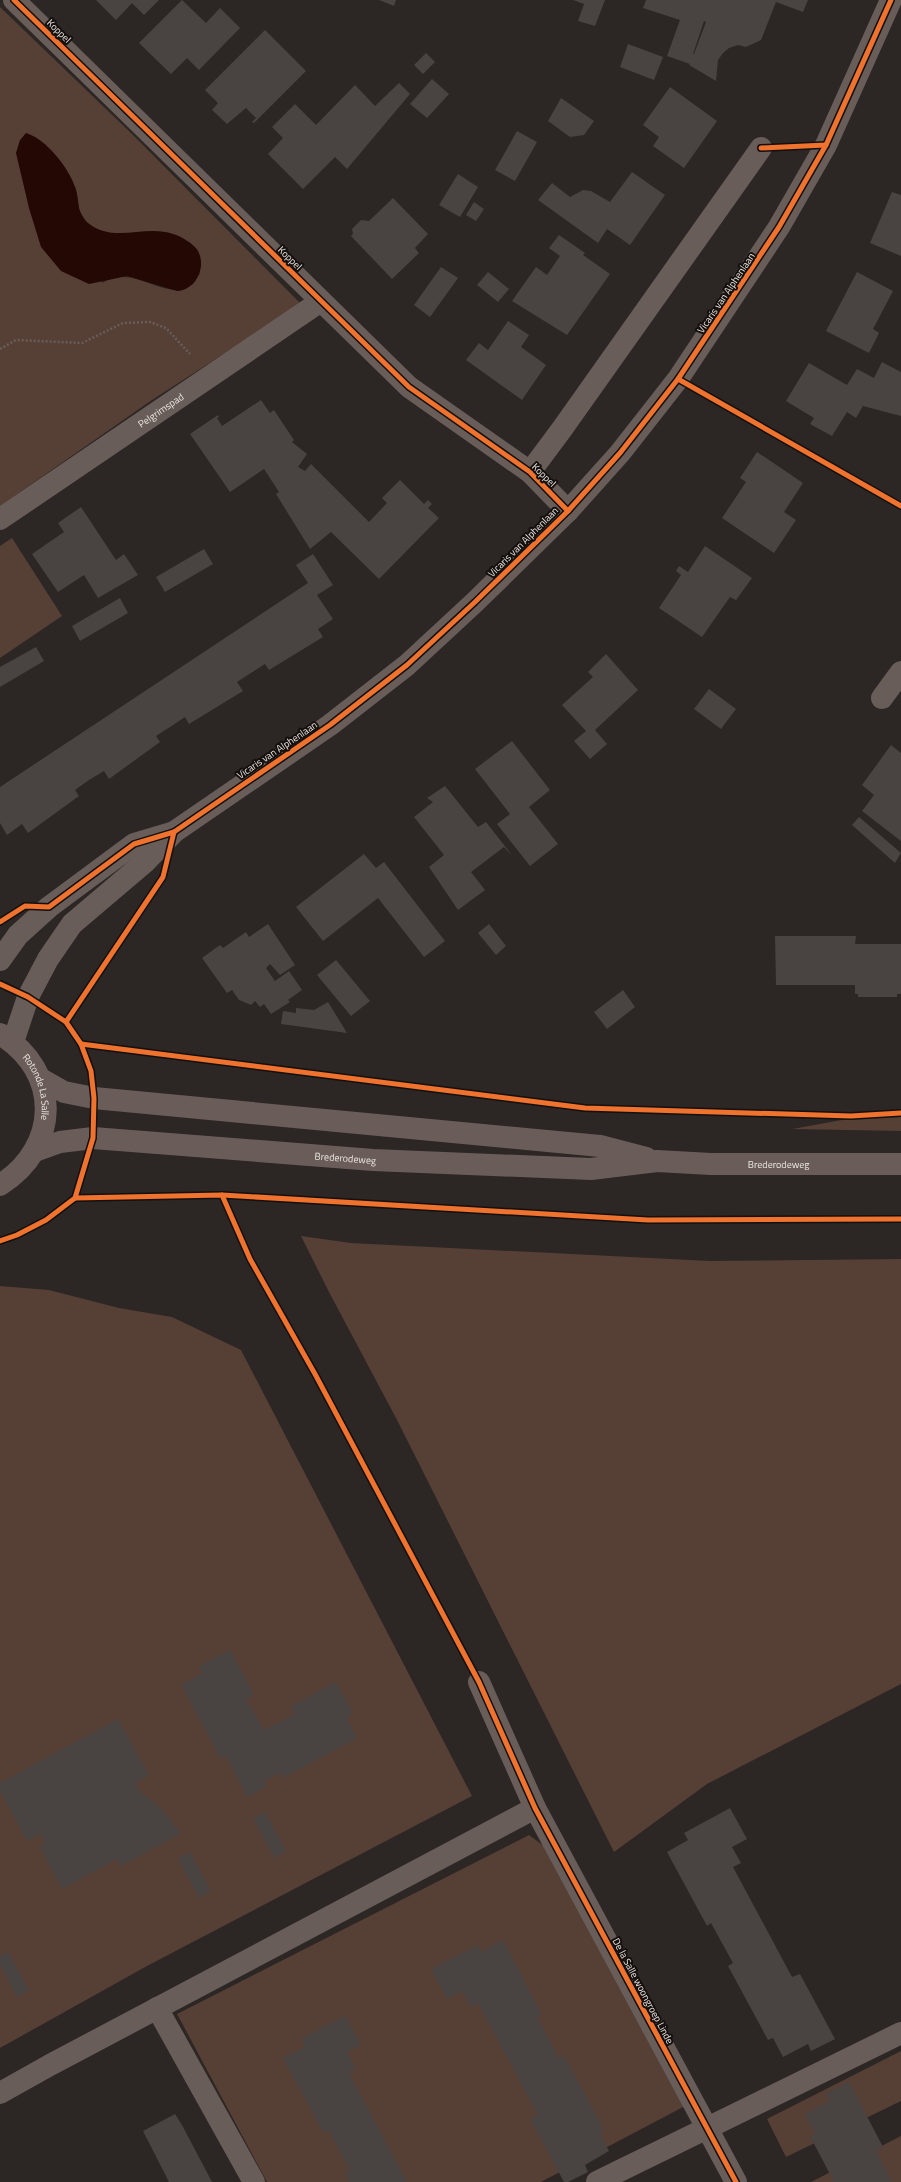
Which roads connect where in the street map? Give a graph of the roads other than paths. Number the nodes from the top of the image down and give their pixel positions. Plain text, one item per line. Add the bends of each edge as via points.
1 (14, 0) edge
2 (891, 0) edge
3 (761, 148) dead end
4 (321, 301) junction
5 (530, 472) junction
6 (568, 511) junction
7 (0, 518) edge
8 (901, 672) edge
9 (882, 698) dead end
10 (174, 832) junction
11 (0, 960) edge
12 (7, 1038) edge
13 (41, 1079) junction
14 (35, 1151) junction
15 (657, 1161) junction
16 (901, 1164) edge
17 (0, 1185) edge
18 (479, 1682) dead end
19 (535, 1808) junction
20 (157, 2008) junction
21 (901, 2033) edge
22 (0, 2093) edge
23 (706, 2127) junction
24 (254, 2182) edge
25 (597, 2182) edge
26 (736, 2182) edge

1 - 4 street, Koppel
2 - 6 street, Vicaris van Alphenlaan via 826,144 780,228 678,379 620,453
3 - 5 street
4 - 5 street, Koppel via 409,387
4 - 7 street, Pelgrimspad
5 - 6 street, Koppel
6 - 10 street, Vicaris van Alphenlaan via 407,665 330,725
8 - 9 street
10 - 11 street, Vicaris van Alphenlaan via 134,844 49,907 18,935
10 - 12 street, Vicaris van Alphenlaan via 145,862 72,924 48,959
12 - 13 main road, Rotonde La Salle via 30,1059
13 - 14 main road, Rotonde La Salle via 46,1103 44,1128
13 - 15 main road, Brederodeweg via 64,1092 94,1098 600,1146
14 - 15 main road, Brederodeweg via 60,1142 93,1138 373,1160 591,1169
14 - 17 main road, Rotonde La Salle via 17,1173
15 - 16 main road, Brederodeweg via 712,1164
18 - 19 street, De la Salle woongroep Linde
19 - 20 street
19 - 23 street, De la Salle woongroep Linde
20 - 22 street
20 - 24 street
21 - 23 street
23 - 25 street
23 - 26 street, De la Salle woongroep Linde

